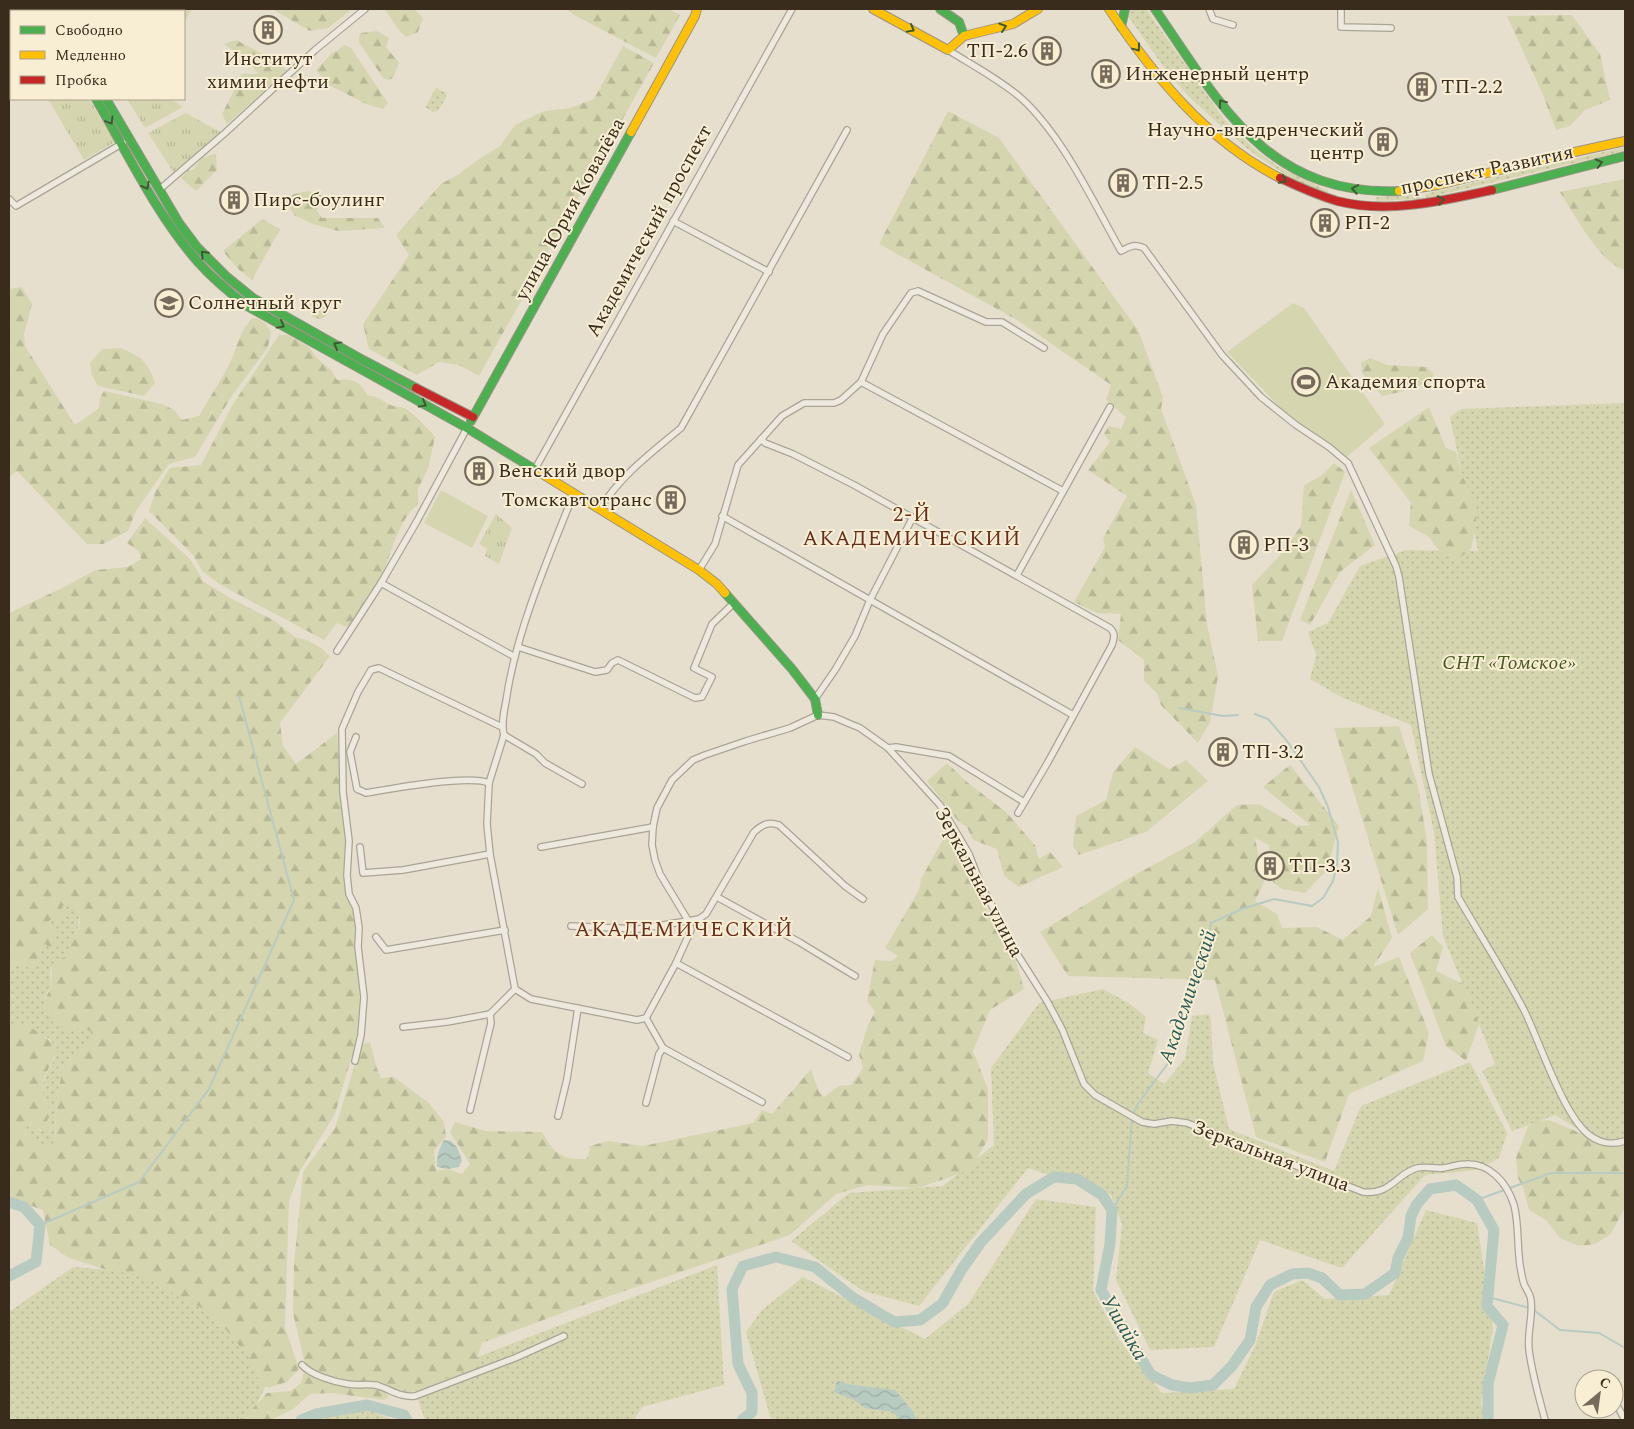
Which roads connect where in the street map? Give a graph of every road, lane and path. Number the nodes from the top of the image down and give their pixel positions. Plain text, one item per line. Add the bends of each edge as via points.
1 (365, 9) edge
2 (703, 9) edge
3 (792, 9) edge
4 (874, 9) edge
5 (940, 9) edge
6 (1038, 9) edge
7 (1108, 9) edge
8 (1125, 9) edge
9 (1155, 9) edge
10 (1209, 9) edge
11 (1341, 9) edge
12 (696, 13) edge
13 (1233, 25) dead end
14 (1121, 27) junction
15 (1391, 28) dead end
16 (964, 36) junction
17 (948, 50) junction
18 (97, 100) edge
19 (106, 100) edge
20 (847, 130) dead end
21 (127, 141) junction
22 (1625, 141) edge
23 (1625, 156) edge
24 (1334, 184) junction
25 (159, 190) junction
26 (1373, 192) junction
27 (9, 199) edge
28 (1330, 199) junction
29 (1371, 207) junction
30 (673, 221) junction
31 (769, 272) junction
32 (253, 298) junction
33 (248, 306) junction
34 (1044, 348) dead end
35 (363, 360) junction
36 (358, 368) junction
37 (861, 382) junction
38 (1110, 407) dead end
39 (473, 417) junction
40 (467, 428) junction
41 (761, 440) junction
42 (535, 469) junction
43 (1063, 491) junction
44 (574, 493) junction
45 (600, 509) junction
46 (722, 516) junction
47 (913, 517) junction
48 (699, 570) junction
49 (1017, 575) junction
50 (381, 583) junction
51 (870, 600) junction
52 (734, 603) junction
53 (518, 647) junction
54 (337, 651) dead end
55 (515, 657) junction
56 (815, 699) junction
57 (818, 715) junction
58 (1073, 715) junction
59 (502, 727) junction
60 (504, 735) junction
61 (356, 737) dead end
62 (888, 748) junction
63 (489, 783) junction
64 (582, 784) dead end
65 (1024, 802) junction
66 (1018, 813) dead end
67 (653, 827) junction
68 (360, 847) dead end
69 (541, 847) dead end
70 (490, 854) junction
71 (717, 897) junction
72 (863, 899) dead end
73 (689, 922) junction
74 (572, 926) dead end
75 (505, 930) junction
76 (376, 937) dead end
77 (676, 964) junction
78 (855, 976) dead end
79 (515, 989) junction
80 (578, 1008) junction
81 (490, 1014) junction
82 (646, 1018) junction
83 (403, 1027) dead end
84 (663, 1048) junction
85 (848, 1057) dead end
86 (356, 1061) dead end
87 (762, 1102) dead end
88 (646, 1103) dead end
89 (470, 1110) dead end
90 (558, 1116) dead end
91 (1625, 1141) edge
92 (564, 1336) dead end
93 (302, 1365) dead end
94 (1545, 1420) edge

1 - 25 street
2 - 12 street, улица Юрия Ковалёва
3 - 30 street, Академический проспект
4 -> 17 street
5 - 16 street via 959,20
16 -> 6 street via 1013,24
7 - 14 street, проспект Развития
8 - 14 street
24 -> 9 street, проспект Развития via 1295,169 1250,136 1205,81
10 - 13 street via 1213,19
11 - 15 street via 1341,27
12 - 39 street, улица Юрия Ковалёва
14 -> 28 street, проспект Развития via 1176,97 1214,132 1282,180
16 - 17 street
17 - 91 street via 1008,88 1031,108 1063,148 1121,251 1133,245 1144,248 1222,355 1261,396 1296,426 1348,463 1400,577 1429,774 1457,877 1458,897 1523,1009 1576,1119 1589,1135 1599,1140 1613,1144
18 -> 21 street
19 - 21 street
20 - 31 street
21 - 25 street
21 - 27 street via 16,206
21 -> 33 street via 171,228 189,253
22 - 26 street, проспект Развития via 1435,187
29 -> 23 street, проспект Развития via 1436,202
26 -> 24 street, проспект Развития
24 - 28 street
32 -> 25 street via 197,246
26 - 29 street
28 - 29 street, проспект Развития
30 - 31 street
30 - 42 street, Академический проспект
31 - 45 street via 682,428 639,463
32 - 33 street
35 -> 32 street
33 -> 36 street
34 - 37 street via 1002,322 986,322 918,291 911,293 883,334
35 - 36 street
35 - 39 street
36 -> 40 street
37 - 41 street via 834,403 797,406 782,416
37 - 43 street
38 - 43 street
39 - 40 street
40 - 42 street
40 - 50 street
41 - 46 street via 738,465
41 - 47 street
42 - 44 street
43 - 49 street
44 - 45 street
44 - 53 street
45 - 48 street
46 - 48 street via 715,544
46 - 51 street
47 - 49 street
47 - 51 street
48 - 52 street
49 - 58 street via 1110,628 1115,635
50 - 54 street
50 - 55 street
51 - 56 street via 855,636
51 - 58 street
52 - 53 street via 712,624 694,668 712,678 702,697 695,698 618,660 606,670 596,672
52 - 56 street
53 - 55 street
55 - 59 street
56 - 57 street
57 - 62 street, Зеркальная улица via 834,717 860,728
57 - 67 street via 790,728 693,760 672,780 664,793
58 - 65 street
59 - 60 street
59 - 86 street via 379,668 371,670 355,699 342,730 343,792 349,841 347,875 358,922 364,997
60 - 63 street
60 - 64 street
61 - 63 street via 350,752 357,788 361,792 477,779
62 - 65 street via 949,756
62 - 94 street, Зеркальная улица via 930,792 952,824 1018,957 1062,1029 1084,1084 1095,1095 1142,1122 1187,1123 1363,1192 1382,1190 1416,1168 1481,1165 1501,1179 1514,1204 1523,1281 1531,1299 1529,1350
63 - 70 street via 486,824
65 - 66 street
67 - 69 street
67 - 73 street via 652,845 657,867
68 - 70 street via 363,873 403,870
70 - 75 street
71 - 72 street via 754,832 771,822 779,825
71 - 73 street via 706,914
71 - 78 street
73 - 74 street via 639,928
73 - 77 street via 691,930
75 - 76 street via 386,950
75 - 79 street
77 - 82 street
77 - 85 street
79 - 80 street via 531,999
79 - 81 street
80 - 82 street via 637,1020
80 - 90 street
81 - 83 street
81 - 89 street via 491,1023
82 - 84 street
84 - 87 street
84 - 88 street
92 - 93 street via 515,1358 408,1397 377,1385 347,1384 308,1372

